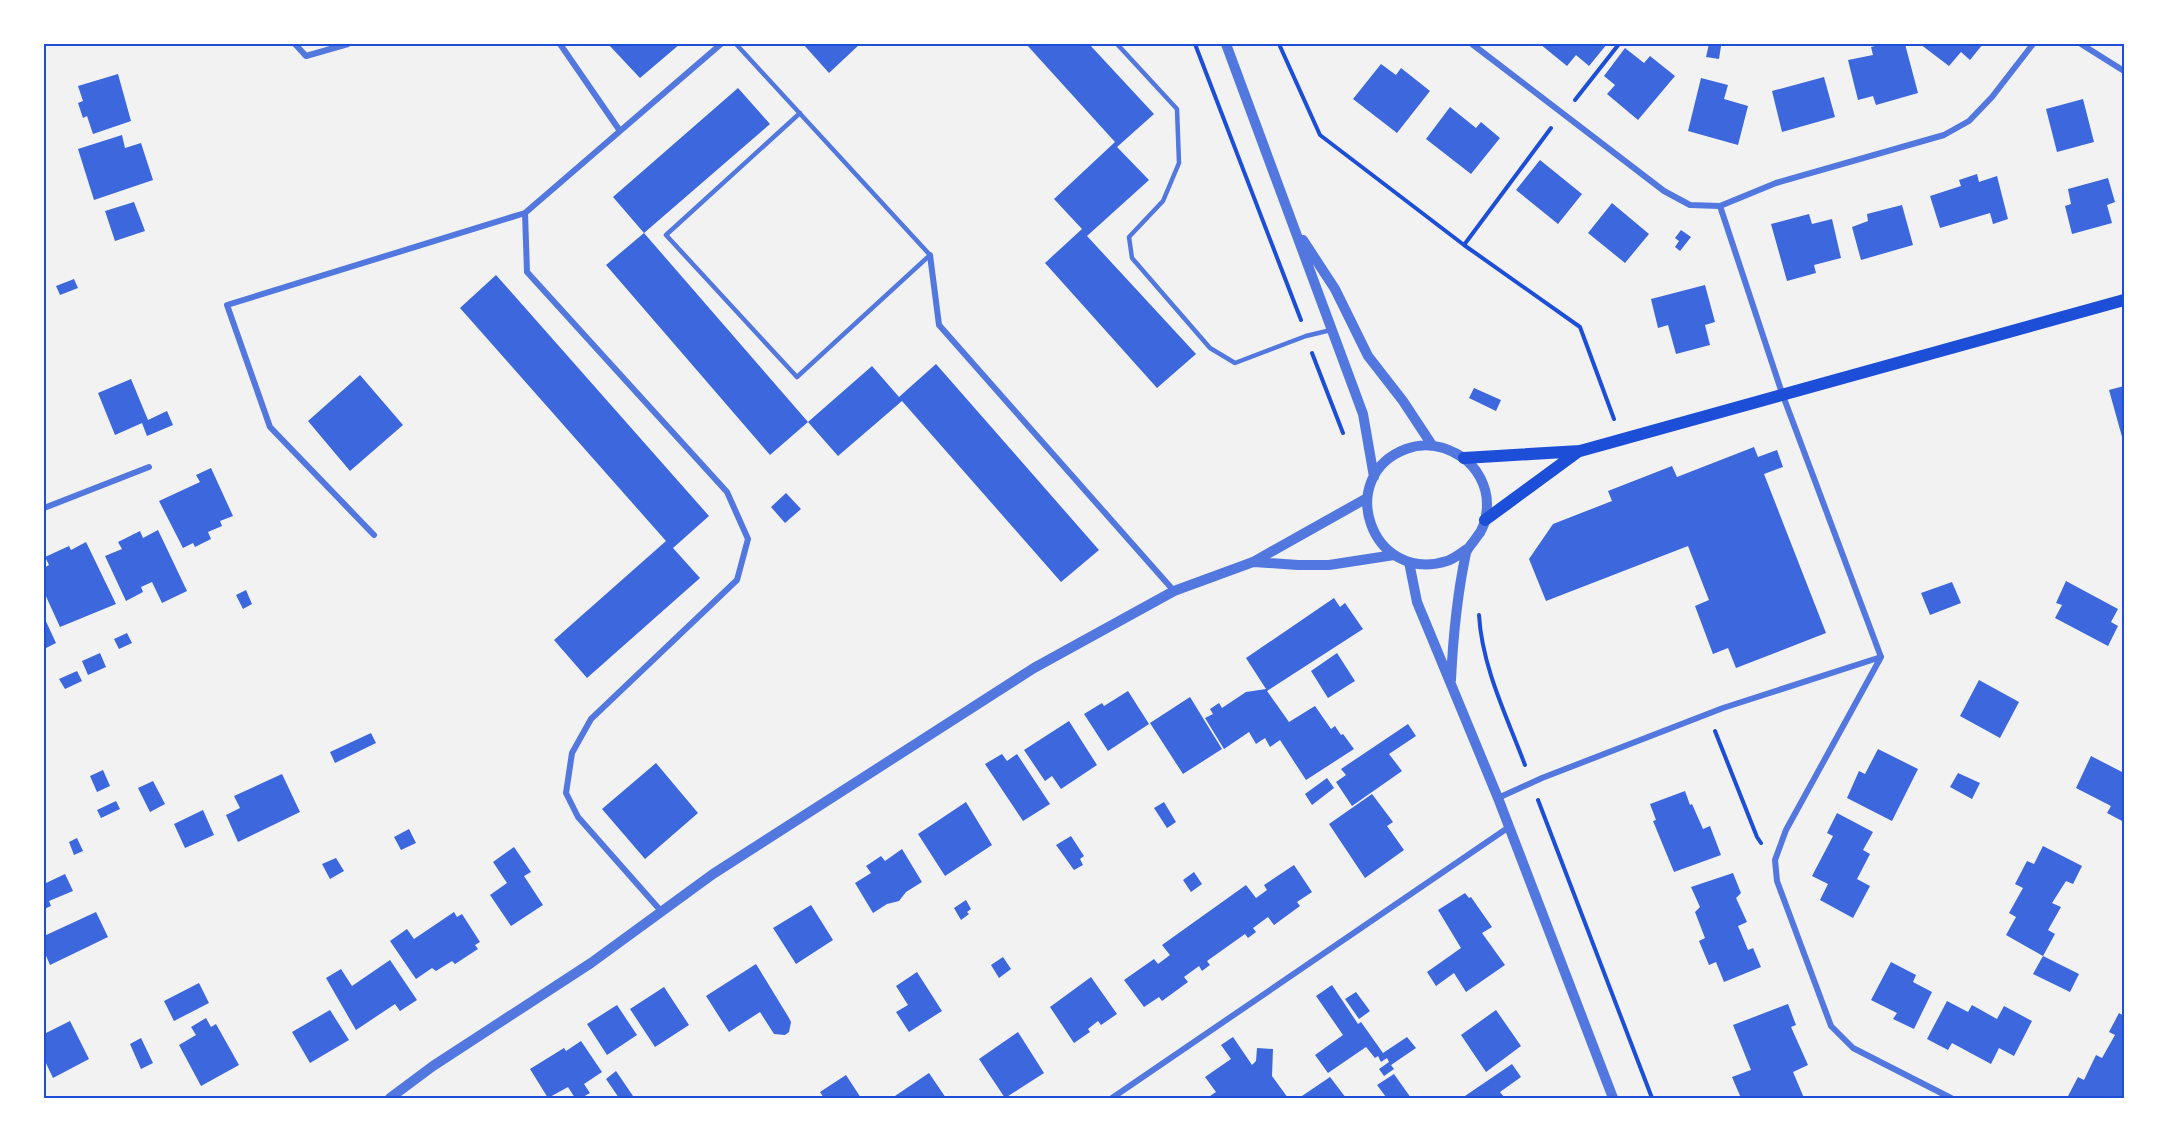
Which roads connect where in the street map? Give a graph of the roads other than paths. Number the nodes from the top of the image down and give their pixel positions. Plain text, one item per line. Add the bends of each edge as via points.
1 (295, 44) edge
2 (348, 44) edge
3 (560, 44) edge
4 (721, 44) edge
5 (736, 44) edge
6 (1118, 44) edge
7 (1226, 44) edge
8 (1472, 44) edge
9 (2033, 44) edge
10 (2081, 44) edge
11 (2124, 71) edge
12 (800, 113) junction
13 (620, 131) junction
14 (1720, 206) junction
15 (525, 213) junction
16 (1293, 224) junction
17 (930, 255) junction
18 (2124, 300) edge
19 (1331, 330) junction
20 (1782, 393) junction
21 (1432, 445) junction
22 (1580, 451) junction
23 (1464, 458) junction
24 (149, 467) dead end
25 (1374, 477) junction
26 (1367, 498) junction
27 (44, 508) edge
28 (1485, 520) junction
29 (374, 535) dead end
30 (1467, 549) junction
31 (1394, 555) junction
32 (1253, 562) junction
33 (1409, 562) junction
34 (1174, 591) junction
35 (1881, 657) junction
36 (1450, 684) junction
37 (1498, 798) junction
38 (1509, 827) junction
39 (661, 911) junction
40 (390, 1098) edge
41 (1112, 1098) edge
42 (1613, 1098) edge
43 (1951, 1098) edge

1 - 2 street via 306,56
3 - 13 street
4 - 13 street
5 - 12 lane
6 - 19 lane via 1177,109 1179,163 1163,201 1129,237 1132,258 1210,348 1235,363
7 - 16 street
8 - 14 street via 1664,191 1690,205
9 - 14 street via 1969,121 1944,135 1776,183
10 - 11 street
12 - 17 lane
12 - 17 lane via 666,235 797,377
13 - 15 street
14 - 20 street
15 - 29 street via 226,305 270,427
15 - 39 street via 527,272 727,492 748,539 737,580 591,719 572,753 566,793 578,817
16 - 19 street
16 - 21 street via 1335,289 1368,356
17 - 34 street via 939,325
18 - 20 main road
19 - 25 street via 1363,414
20 - 22 main road
20 - 35 street
21 - 23 street
21 - 25 street via 1398,452 1384,462
22 - 23 main road
22 - 28 main road
23 - 28 street via 1484,485
24 - 27 street
25 - 26 street
26 - 31 street via 1372,530
26 - 32 street
28 - 30 street
30 - 33 street via 1450,561 1430,565
30 - 36 street via 1454,628
31 - 32 street via 1329,565
31 - 33 street
32 - 34 street
33 - 36 street via 1417,602
34 - 39 street via 1034,668
35 - 37 street via 1708,714
35 - 43 street via 1786,830 1775,860 1777,881 1831,1026 1853,1048
36 - 37 street
37 - 38 street
38 - 41 street
38 - 42 street
39 - 40 street via 591,963

